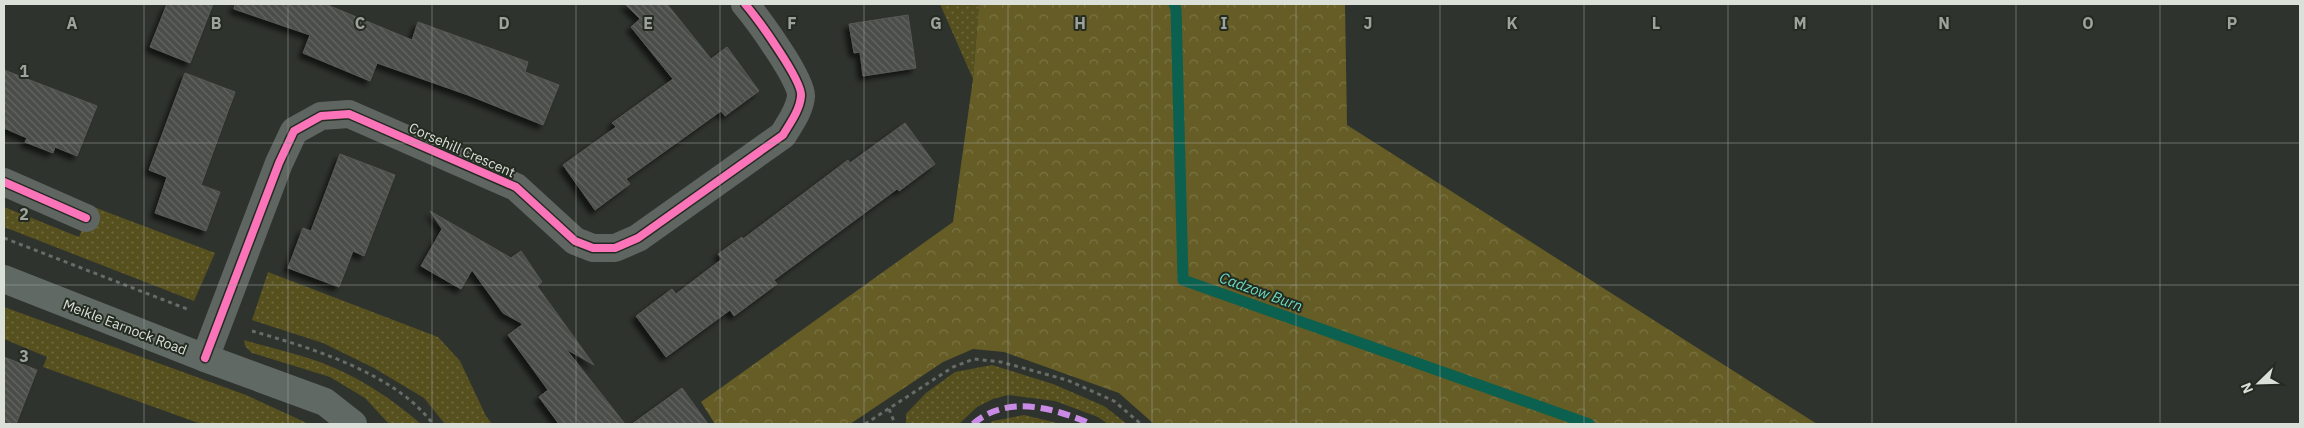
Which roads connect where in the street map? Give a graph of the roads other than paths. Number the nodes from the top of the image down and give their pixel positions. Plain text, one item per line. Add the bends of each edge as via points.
1 (745, 4) edge
2 (4, 182) edge
3 (86, 218) dead end
4 (4, 279) edge
5 (205, 358) junction
6 (354, 424) edge

1 - 5 street, Corsehill Crescent via 794,75 802,95 795,115 783,135 638,238 614,248 592,248 575,241 516,187 349,114 321,116 294,131
2 - 3 street
4 - 5 street, Meikle Earnock Road
5 - 6 street, Meikle Earnock Road via 325,402

